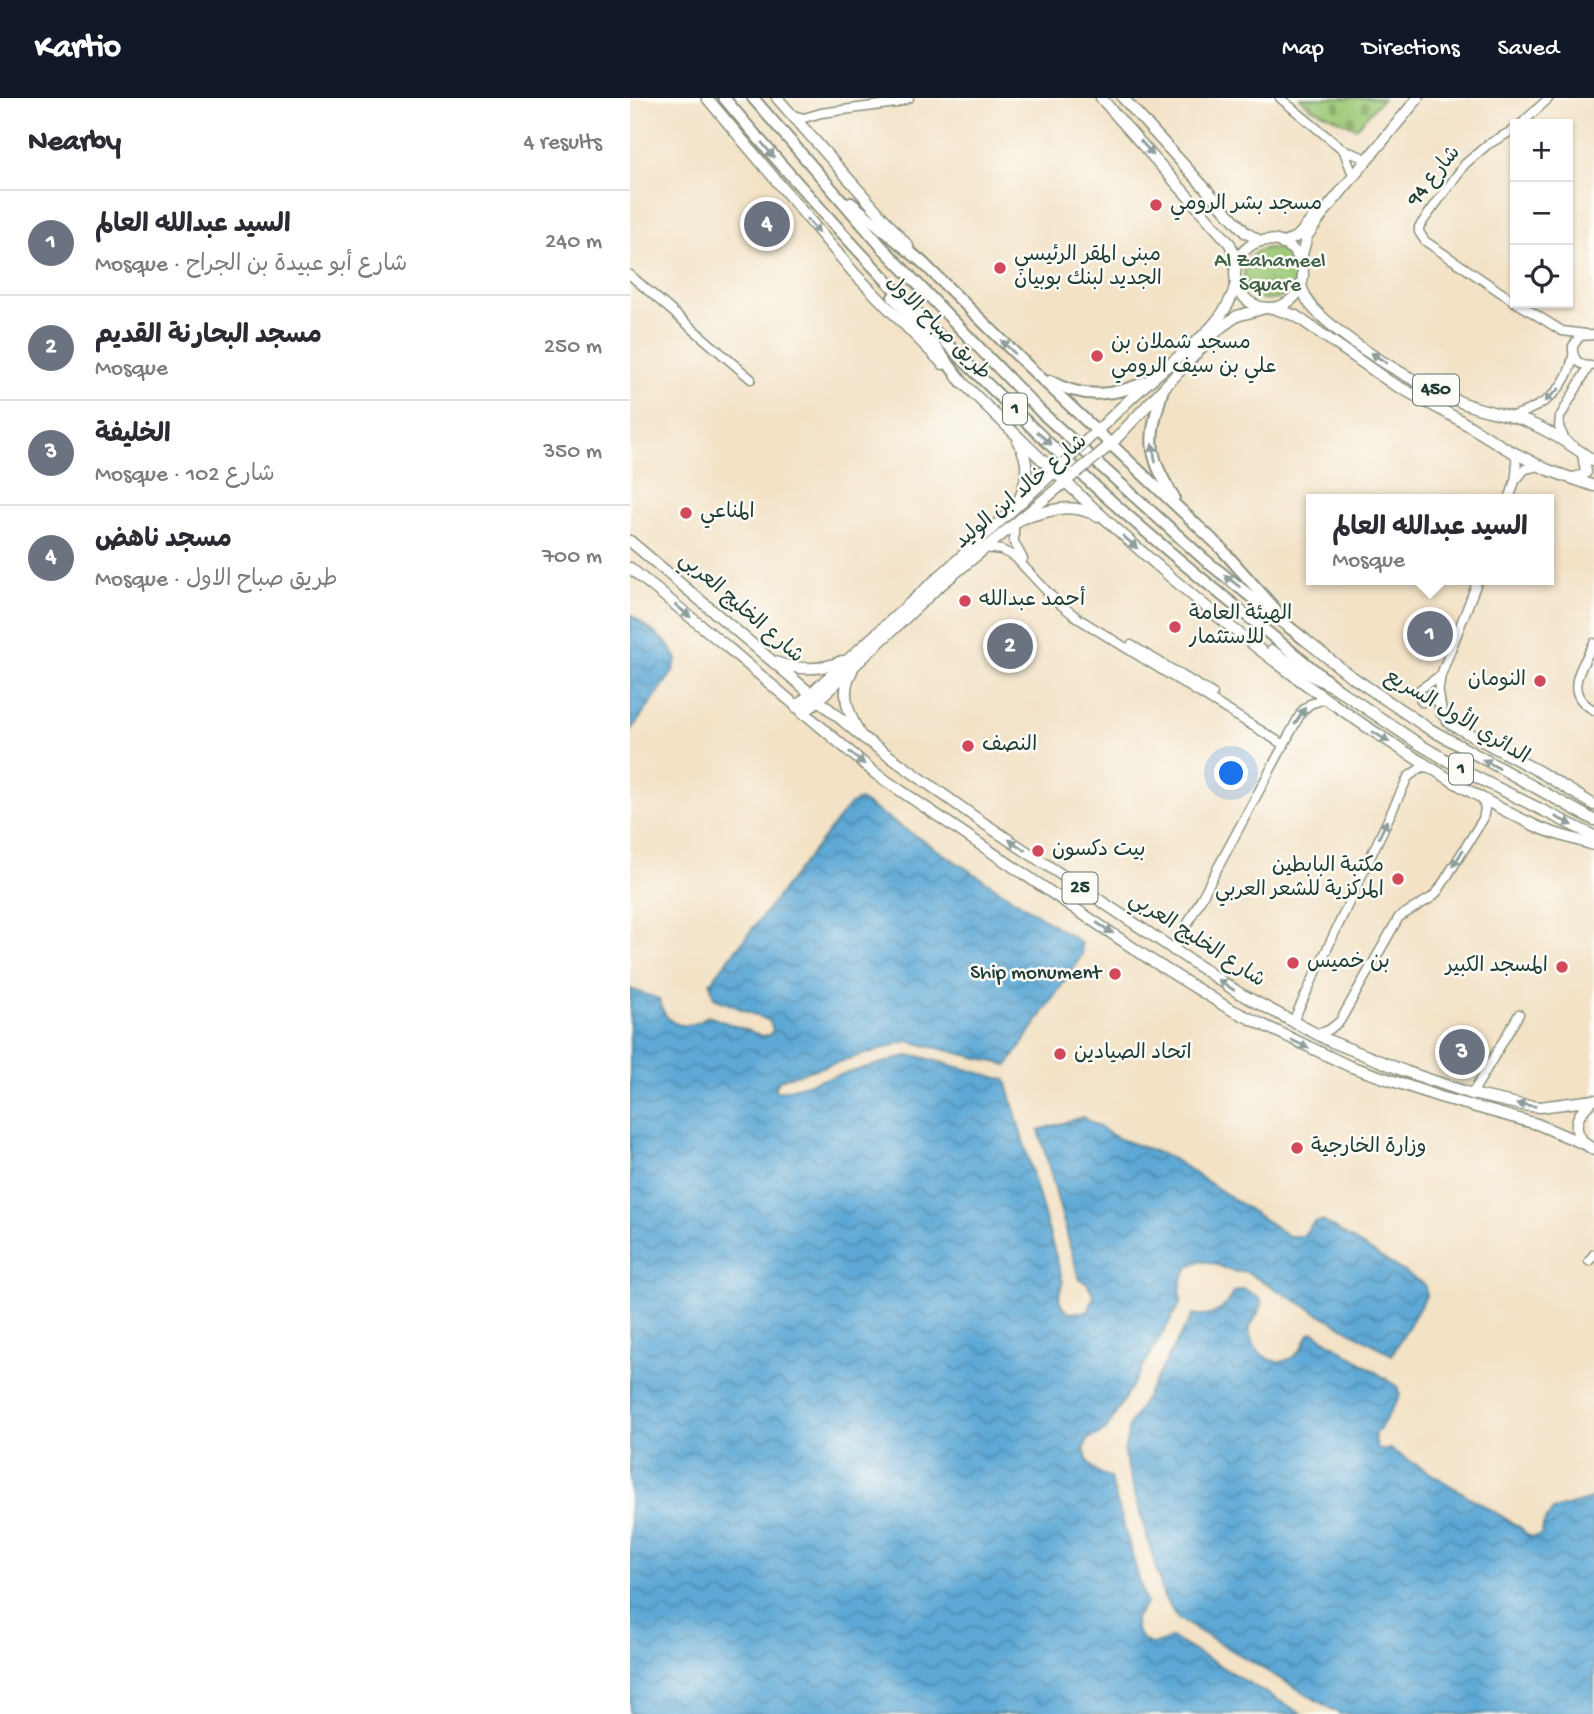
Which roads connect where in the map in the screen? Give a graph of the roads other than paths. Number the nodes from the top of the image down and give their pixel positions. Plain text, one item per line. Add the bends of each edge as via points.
1 (707, 98) edge
2 (724, 98) edge
3 (753, 98) edge
4 (777, 98) edge
5 (909, 98) edge
6 (1101, 98) edge
7 (1122, 98) edge
8 (1280, 98) edge
9 (1410, 98) edge
10 (1418, 98) edge
11 (1549, 98) edge
12 (790, 114) junction
13 (813, 116) junction
14 (1526, 119) edge
15 (1510, 132) edge
16 (811, 137) junction
17 (1342, 149) junction
18 (1362, 157) junction
19 (1351, 170) junction
20 (825, 181) junction
21 (1239, 227) junction
22 (1221, 233) junction
23 (1260, 242) junction
24 (1283, 244) junction
25 (866, 261) junction
26 (922, 262) junction
27 (1300, 262) junction
28 (1237, 263) junction
29 (630, 275) edge
30 (1236, 283) junction
31 (1301, 286) junction
32 (1510, 298) edge
33 (1269, 308) junction
34 (1526, 308) edge
35 (1325, 319) junction
36 (1318, 331) junction
37 (1562, 331) junction
38 (1590, 334) edge
39 (1573, 354) junction
40 (1592, 366) edge
41 (1030, 368) junction
42 (751, 379) dead end
43 (1150, 380) junction
44 (962, 382) junction
45 (1163, 388) junction
46 (1497, 414) junction
47 (1512, 416) junction
48 (1097, 431) junction
49 (1012, 432) junction
50 (1486, 435) junction
51 (1566, 442) junction
52 (1111, 444) junction
53 (1583, 453) junction
54 (1515, 454) junction
55 (1594, 461) edge
56 (1539, 466) junction
57 (1054, 472) junction
58 (1572, 478) junction
59 (1517, 479) junction
60 (1065, 483) junction
61 (1594, 486) edge
62 (1511, 494) edge
63 (1015, 508) junction
64 (1183, 511) junction
65 (1106, 521) junction
66 (1017, 522) junction
67 (630, 541) edge
68 (985, 548) junction
69 (1019, 557) junction
70 (630, 568) edge
71 (1476, 585) edge
72 (1180, 586) junction
73 (1294, 631) junction
74 (1304, 639) joint
75 (1594, 643) edge
76 (771, 661) junction
77 (852, 661) junction
78 (1441, 675) junction
79 (1336, 688) junction
80 (1438, 693) junction
81 (813, 698) junction
82 (1325, 699) junction
83 (799, 710) junction
84 (1594, 710) edge
85 (861, 736) junction
86 (1285, 742) junction
87 (1431, 768) junction
88 (1482, 798) junction
89 (1594, 805) edge
90 (1594, 820) edge
91 (1594, 836) edge
92 (1594, 845) edge
93 (1173, 951) junction
94 (1518, 1014) dead end
95 (1295, 1024) junction
96 (1315, 1034) junction
97 (1472, 1094) junction
98 (1594, 1100) edge
99 (1584, 1144) junction
100 (1594, 1150) edge

1 -> 44 main road, طريق صباح الاول via 854,273
2 -> 25 highway, طريق صباح الاول / 1
3 - 20 highway, طريق صباح الاول / 1
4 - 12 main road, طريق صباح الاول
5 - 13 street
6 -> 22 main road
7 - 21 main road
8 - 17 street
9 - 18 main road
10 - 27 main road via 1307,236
11 - 14 street
12 - 13 street
12 - 16 main road, طريق صباح الاول
13 - 16 street
15 - 32 street, شارع 94 via 1465,164 1419,227 1425,241
16 - 26 main road, طريق صباح الاول
17 - 18 street
17 - 19 street
18 - 19 main road
19 - 24 main road via 1299,235
20 - 26 highway
73 -> 20 highway, طريق صباح الاول / 1 via 1205,560 1041,411 882,247
21 - 22 main road via 1235,234
21 - 23 main road
22 - 28 main road
23 - 24 main road
23 - 28 main road via 1243,252
24 - 27 main road
25 - 44 highway
25 -> 79 highway, طريق صباح الاول / 1 via 1099,490
41 -> 26 highway
27 - 31 main road
28 - 30 main road
29 - 42 street
30 - 33 main road, 450 via 1244,297
30 - 43 main road, شارع خالد ابن الوليد via 1223,312
31 - 33 main road via 1287,303
31 - 35 main road, 450
33 - 36 main road, 450 via 1296,316
33 - 45 main road, شارع خالد ابن الوليد via 1228,320
34 - 37 street, شارع 94
35 - 36 main road via 1317,323
46 -> 35 main road, 450 via 1463,403 1398,370
36 - 50 main road, 450 via 1390,382
37 - 38 street, شارع 94
37 - 39 street
38 - 39 street via 1575,340
39 - 40 street via 1578,362
39 -> 47 street via 1571,369 1557,393
40 - 51 street via 1560,417
41 - 43 highway via 1065,389 1085,394 1115,393
41 - 48 highway
43 - 48 main road, شارع خالد ابن الوليد
44 - 49 main road, طريق صباح الاول
45 - 52 main road, شارع خالد ابن الوليد
64 -> 45 highway via 1161,476 1152,449
46 - 47 main road, 450
46 - 50 main road via 1483,421
47 - 51 main road, 450
48 - 52 highway
48 - 57 main road, شارع خالد ابن الوليد, bridge
49 - 57 main road, طريق صباح الاول
49 - 63 main road via 1024,450 1028,470
50 - 54 main road, 450
51 - 53 main road, 450
52 - 60 main road, شارع خالد ابن الوليد, bridge
52 - 64 highway
53 - 55 main road, 450
53 - 58 main road via 1586,472
54 - 56 main road, 450
54 - 59 street
56 - 58 main road, 450
56 - 59 street via 1525,469
57 - 60 main road, طريق صباح الاول
57 - 63 main road, شارع خالد ابن الوليد
58 - 61 main road, 450
59 - 62 street
60 - 65 main road, طريق صباح الاول
60 - 66 main road, شارع خالد ابن الوليد
63 - 77 main road, شارع خالد ابن الوليد
64 - 73 highway
65 - 66 main road via 1073,507
65 -> 72 main road, طريق صباح الاول
66 - 68 main road, شارع خالد ابن الوليد
66 - 69 street via 1014,542
67 - 76 main road, شارع الخليج العربي / 25
68 - 69 street
68 - 77 main road, شارع خالد ابن الوليد
69 - 86 street via 1056,601 1079,619
70 -> 83 main road, شارع الخليج العربي / 25
71 - 78 street
72 - 79 main road, الدائري الأول السريع via 1302,671
72 - 82 main road, طريق صباح الاول
73 - 74 highway, طريق صباح الاول / 1
90 -> 74 main road, الدائري الأول السريع / 1 via 1426,727
75 - 84 street via 1576,682 1579,699
76 - 77 main road via 814,668
76 - 81 main road, شارع الخليج العربي / 25
77 - 81 main road, شارع خالد ابن الوليد
77 - 85 main road via 846,704
78 - 80 street
78 - 80 street via 1418,694 1427,702
79 -> 91 main road, الدائري الأول السريع / 1 via 1472,775
80 - 89 main road via 1441,712 1451,724
81 - 83 main road, شارع خالد ابن الوليد
81 - 85 main road, شارع الخليج العربي / 25
86 -> 82 street via 1306,707
82 -> 87 main road
83 -> 99 main road, شارع الخليج العربي / 25 via 876,774 1228,1008 1349,1066 1537,1124
93 -> 85 main road, شارع الخليج العربي / 25
86 - 93 street
87 - 88 main road
95 -> 87 street via 1408,776 1422,767
88 - 92 main road via 1538,827
88 -> 96 street via 1483,818 1438,891 1399,917 1340,1021
95 -> 93 main road, شارع الخليج العربي / 25
94 - 97 street
95 - 96 main road, شارع الخليج العربي / 25
96 - 97 main road, شارع الخليج العربي / 25
98 -> 97 main road, شارع الخليج العربي / 25 via 1541,1107
98 - 99 main road, 25 via 1578,1118
99 - 100 main road, 25

